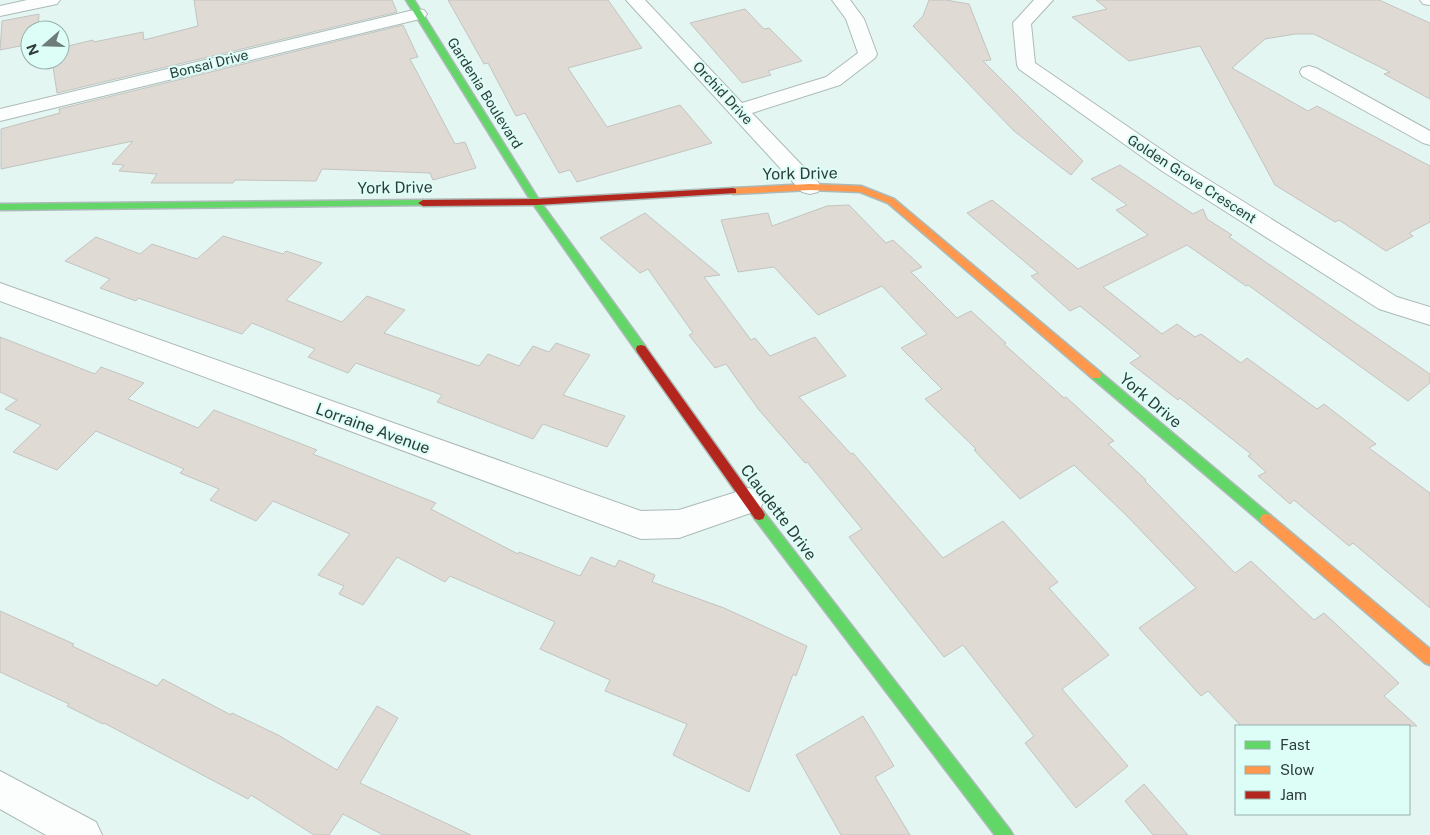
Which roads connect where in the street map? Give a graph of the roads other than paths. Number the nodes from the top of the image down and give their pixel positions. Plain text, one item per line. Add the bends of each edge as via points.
1 (51, 0) edge
2 (635, 0) edge
3 (841, 0) edge
4 (1044, 0) edge
5 (414, 7) edge
6 (0, 11) edge
7 (1309, 72) dead end
8 (740, 110) junction
9 (0, 115) edge
10 (1430, 139) edge
11 (810, 187) junction
12 (536, 202) junction
13 (0, 207) edge
14 (0, 292) edge
15 (1430, 316) edge
16 (749, 501) junction
17 (1430, 658) edge
18 (0, 789) edge
19 (83, 835) edge
20 (1005, 835) edge

1 - 6 street
2 - 8 street, Orchid Drive
3 - 8 street via 855,20 868,54 833,81
4 - 15 street, Golden Grove Crescent via 1022,23 1026,65 1170,166 1388,303
5 - 9 street, Bonsai Drive
5 - 12 street, Gardenia Boulevard
7 - 10 street
8 - 11 street, Orchid Drive
11 - 12 street, York Drive
11 - 17 street, York Drive via 861,189 892,201
12 - 13 street, York Drive
12 - 16 street, Claudette Drive
14 - 16 street, Lorraine Avenue via 641,526 679,524
16 - 20 street, Claudette Drive
18 - 19 street

